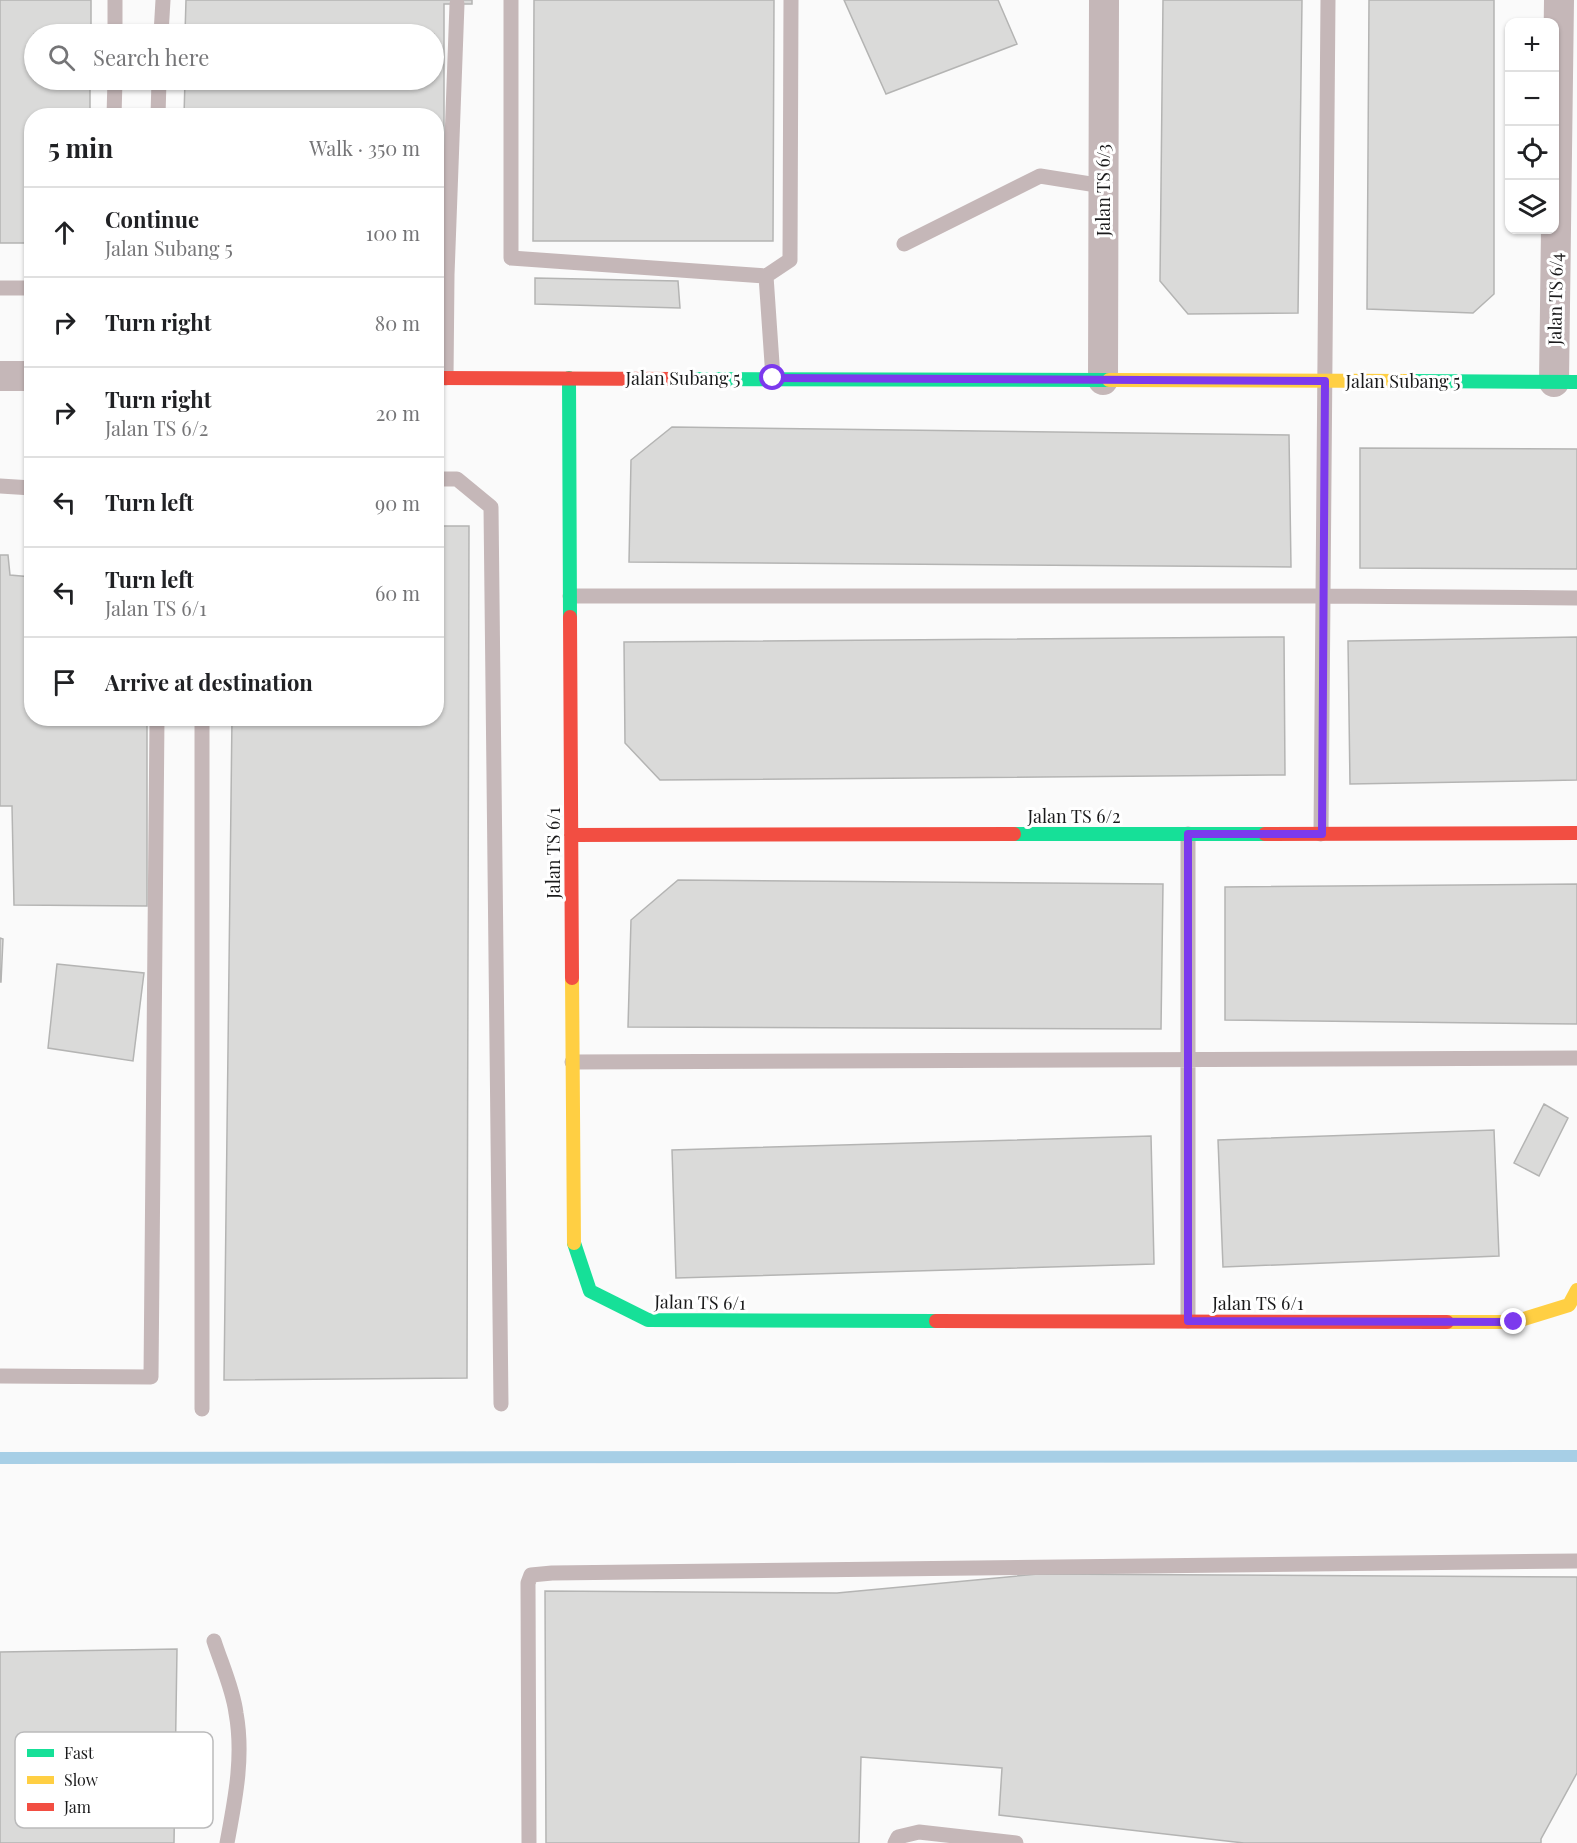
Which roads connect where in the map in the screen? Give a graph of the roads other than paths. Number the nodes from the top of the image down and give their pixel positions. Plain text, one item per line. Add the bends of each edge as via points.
1 (115, 0) edge
2 (162, 0) edge
3 (511, 0) edge
4 (791, 0) edge
5 (1104, 0) edge
6 (1328, 0) edge
7 (1559, 0) edge
8 (457, 4) dead end
9 (115, 24) edge
10 (161, 24) edge
11 (115, 90) edge
12 (159, 90) edge
13 (114, 108) edge
14 (158, 108) edge
15 (1103, 186) junction
16 (444, 239) edge
17 (904, 244) dead end
18 (766, 276) junction
19 (0, 288) edge
20 (24, 288) edge
21 (0, 376) edge
22 (24, 376) edge
23 (444, 378) edge
24 (568, 378) junction
25 (773, 378) junction
26 (1103, 380) junction
27 (1325, 381) junction
28 (1566, 382) edge
29 (444, 479) edge
30 (0, 486) edge
31 (24, 488) edge
32 (570, 596) junction
33 (1323, 596) junction
34 (1577, 598) edge
35 (157, 726) edge
36 (202, 726) edge
37 (1577, 833) edge
38 (1188, 834) junction
39 (1322, 834) junction
40 (571, 835) junction
41 (1577, 1058) edge
42 (1188, 1060) junction
43 (572, 1062) junction
44 (1577, 1290) edge
45 (1573, 1306) edge
46 (1188, 1321) junction
47 (0, 1376) edge
48 (501, 1404) dead end
49 (202, 1409) dead end
50 (1577, 1561) edge
51 (214, 1641) dead end
52 (226, 1843) edge
53 (529, 1843) edge
54 (895, 1843) edge
55 (1016, 1843) edge

1 - 9 lane
2 - 10 lane
3 - 18 lane via 511,258
4 - 18 lane via 790,260
5 - 15 street, Jalan TS 6/3
6 - 27 lane
7 - 28 street, Jalan TS 6/4
8 - 16 lane
11 - 13 lane
12 - 14 lane
15 - 17 lane via 1040,176
15 - 26 street, Jalan TS 6/3
18 - 25 lane
19 - 20 lane
21 - 22 street
23 - 24 street, Jalan Subang 5
24 - 25 street, Jalan Subang 5
24 - 32 street, Jalan TS 6/1
25 - 26 street, Jalan Subang 5
26 - 27 street, Jalan Subang 5
27 - 28 street, Jalan Subang 5
27 - 33 lane
29 - 48 lane via 457,479 491,507
30 - 31 lane
32 - 33 lane
32 - 40 street, Jalan TS 6/1
33 - 34 lane
33 - 39 lane
35 - 47 lane via 151,1377
36 - 49 lane
37 - 39 street, Jalan TS 6/2
38 - 39 street, Jalan TS 6/2
38 - 40 street, Jalan TS 6/2
38 - 42 lane
40 - 43 street, Jalan TS 6/1
41 - 42 lane
42 - 43 lane
42 - 46 lane
43 - 46 street, Jalan TS 6/1 via 574,1245 591,1292 648,1320
44 - 45 street, Jalan TS 6/1
45 - 46 street, Jalan TS 6/1 via 1514,1322
50 - 53 lane via 531,1575
51 - 52 lane via 236,1711 239,1749 237,1787
54 - 55 lane via 898,1838 919,1832

